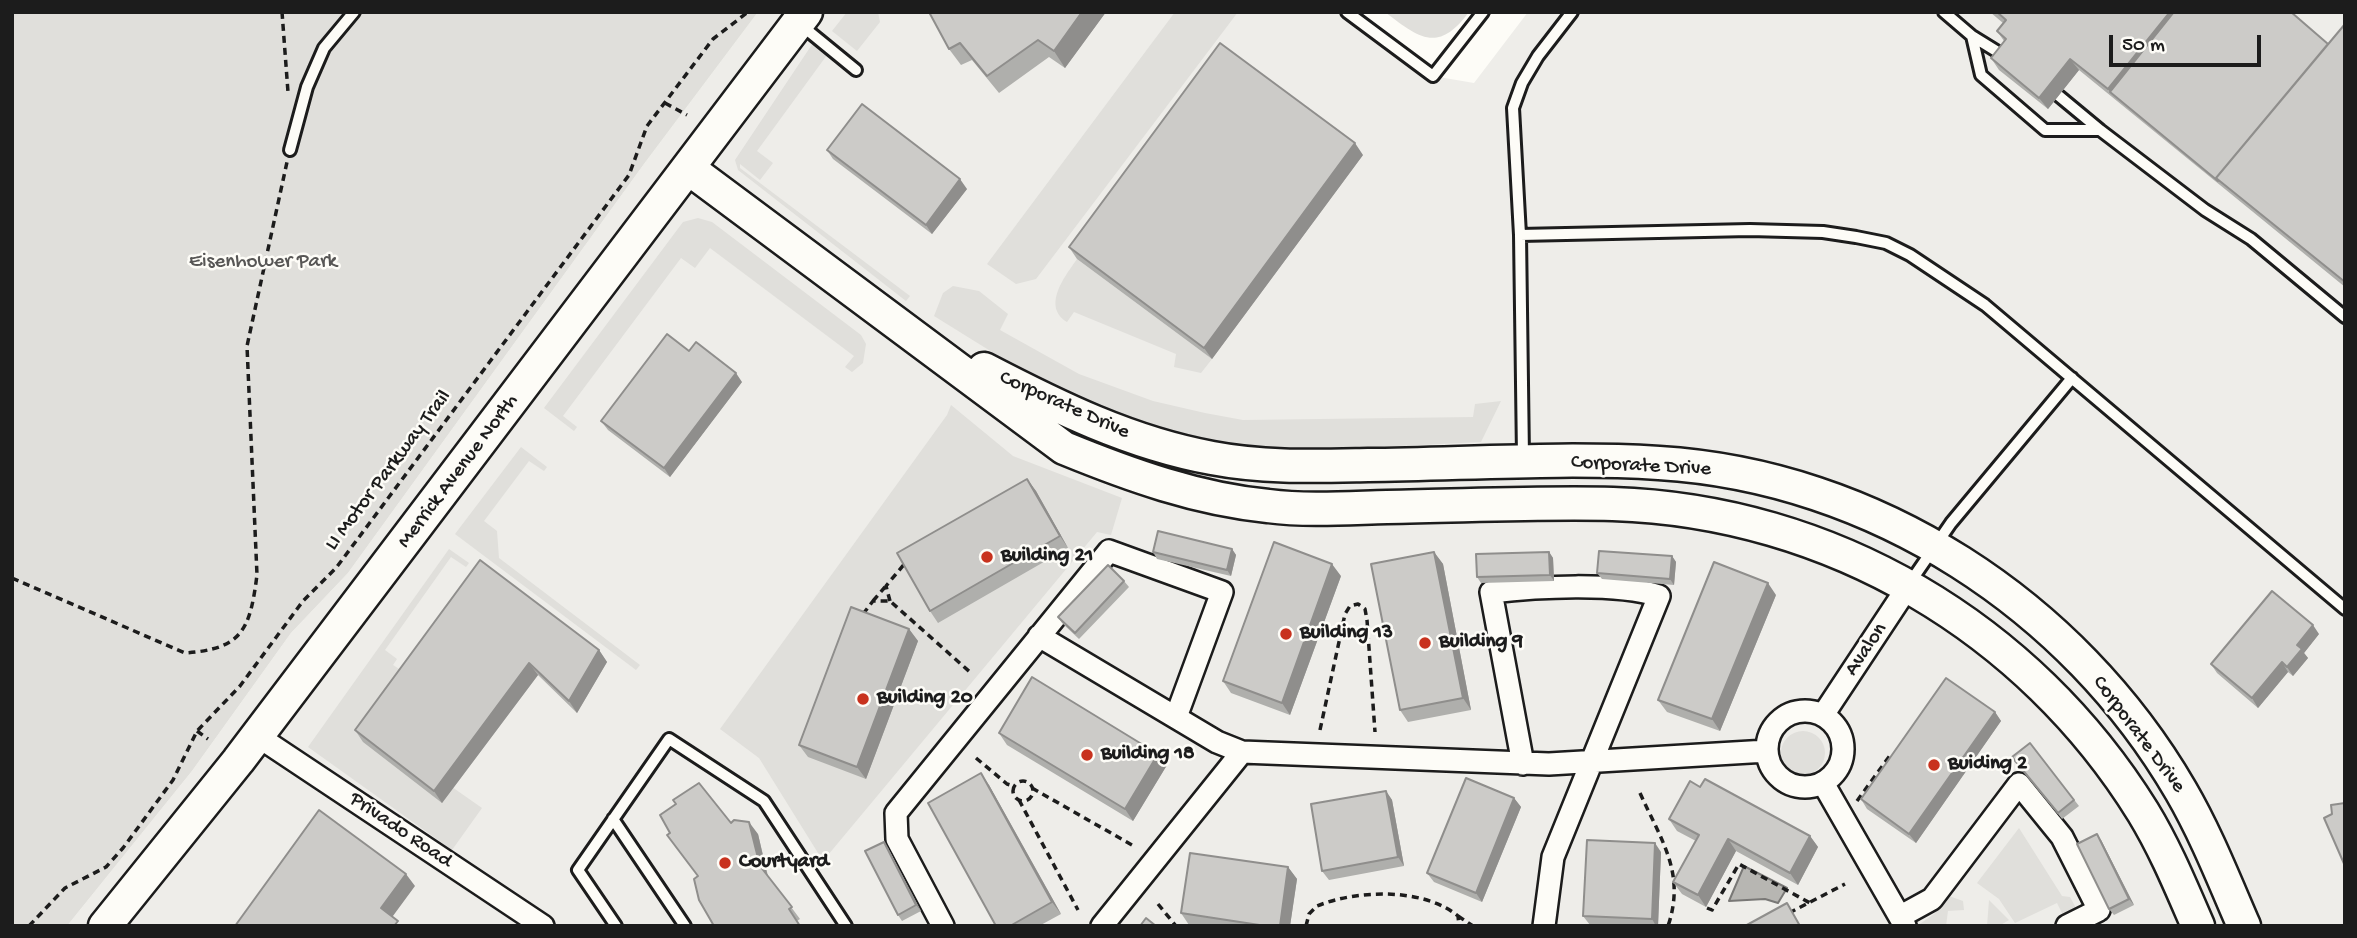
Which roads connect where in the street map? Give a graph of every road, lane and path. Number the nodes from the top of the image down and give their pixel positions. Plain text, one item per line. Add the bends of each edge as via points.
1 (282, 12) edge
2 (354, 12) edge
3 (748, 12) edge
4 (1347, 12) edge
5 (1483, 12) edge
6 (1572, 12) edge
7 (1944, 12) edge
8 (802, 18) edge
9 (1972, 36) junction
10 (2008, 58) edge
11 (856, 70) dead end
12 (289, 96) dead end
13 (2059, 96) edge
14 (665, 103) junction
15 (687, 115) dead end
16 (2100, 130) junction
17 (290, 150) joint
18 (688, 168) junction
19 (1520, 235) junction
20 (2345, 317) edge
21 (905, 329) junction
22 (2072, 378) junction
23 (1523, 463) junction
24 (1553, 504) junction
25 (1935, 546) junction
26 (911, 555) edge
27 (12, 578) edge
28 (1909, 585) junction
29 (886, 586) junction
30 (873, 601) junction
31 (890, 601) junction
32 (2345, 609) edge
33 (860, 617) edge
34 (1039, 636) junction
35 (971, 673) dead end
36 (1823, 715) junction
37 (1176, 717) junction
38 (1321, 730) dead end
39 (197, 731) junction
40 (1375, 732) dead end
41 (256, 736) junction
42 (208, 740) dead end
43 (1767, 751) junction
44 (1242, 752) junction
45 (1891, 754) edge
46 (976, 758) dead end
47 (1593, 762) junction
48 (1523, 764) junction
49 (1823, 783) junction
50 (1014, 786) junction
51 (1032, 788) junction
52 (1640, 793) dead end
53 (1019, 800) junction
54 (1854, 805) dead end
55 (613, 819) junction
56 (1132, 845) dead end
57 (1845, 884) dead end
58 (1810, 903) junction
59 (1158, 904) dead end
60 (1707, 908) dead end
61 (1078, 910) dead end
62 (1458, 916) junction
63 (1782, 916) edge
64 (1903, 921) edge
65 (684, 925) edge
66 (29, 926) edge
67 (105, 926) edge
68 (543, 926) edge
69 (616, 926) edge
70 (846, 926) edge
71 (943, 926) edge
72 (1102, 926) edge
73 (1176, 926) edge
74 (1306, 926) edge
75 (1459, 926) edge
76 (1473, 926) edge
77 (1544, 926) edge
78 (1668, 926) edge
79 (2067, 926) edge
80 (2198, 926) edge
81 (2244, 926) edge

1 - 12 path
2 - 17 lane via 324,48 307,87
3 - 14 path, LI Motor Parkway Trail via 713,39
4 - 5 lane via 1433,76
6 - 19 lane via 1528,74 1513,108
7 - 9 lane
8 - 11 lane
8 - 18 main road, Merrick Avenue North
9 - 10 lane
9 - 16 lane via 1981,75 2045,130
13 - 16 lane
14 - 15 path
14 - 39 path, LI Motor Parkway Trail via 647,127 629,175 336,568 303,601 240,686
16 - 20 lane via 2250,239
17 - 27 path via 247,346 257,575 253,612 235,640 213,651 185,653
18 - 21 main road, Corporate Drive
18 - 41 main road, Merrick Avenue North
19 - 22 lane via 1800,231 1886,243 1960,285
19 - 23 lane
21 - 23 main road, Corporate Drive via 1091,422 1210,458 1301,466
21 - 24 main road, Corporate Drive via 1064,448 1118,471 1210,497 1294,509
22 - 25 lane
22 - 32 lane
23 - 24 main road via 1530,485
23 - 25 main road, Corporate Drive via 1641,462 1741,474 1830,499
24 - 28 main road, Corporate Drive via 1618,505 1713,516 1811,544
25 - 28 lane
25 - 81 main road, Corporate Drive via 2027,610 2069,646 2109,691 2181,791
26 - 29 path
28 - 36 street, Avalon
28 - 80 main road, Corporate Drive via 1958,615 2075,719 2143,812
29 - 30 path
29 - 31 path
30 - 31 path
30 - 33 path
31 - 35 path
34 - 37 street
34 - 37 street via 1109,551 1222,593
34 - 71 street via 896,813 897,839
36 - 43 street via 1798,711 1782,718 1770,732
36 - 49 street via 1840,735 1843,751 1839,767
37 - 44 street
38 - 40 path via 1345,614 1358,604 1365,609 1367,620
39 - 42 path
39 - 66 path, LI Motor Parkway Trail via 173,780 123,848 106,867 65,888
41 - 67 main road, Merrick Avenue North
41 - 68 street, Privado Road
43 - 47 street
43 - 49 street via 1773,769 1791,785 1807,788
44 - 48 street
44 - 72 street
45 - 54 path
46 - 50 path
47 - 48 street
47 - 48 street via 1658,596 1622,589 1491,593
47 - 77 street via 1553,857
49 - 64 street
50 - 51 path via 1026,781
50 - 53 path
51 - 53 path via 1031,796
51 - 56 path
52 - 78 path via 1676,878
53 - 61 path
55 - 65 lane
55 - 69 lane via 578,870
55 - 70 lane via 669,739 764,801
57 - 58 path
58 - 60 path via 1740,864 1712,910
58 - 63 path
59 - 73 path
62 - 74 path via 1415,898 1379,893 1317,906
62 - 75 path
62 - 76 path
64 - 79 street via 1932,899 2019,784 2063,836 2099,911

